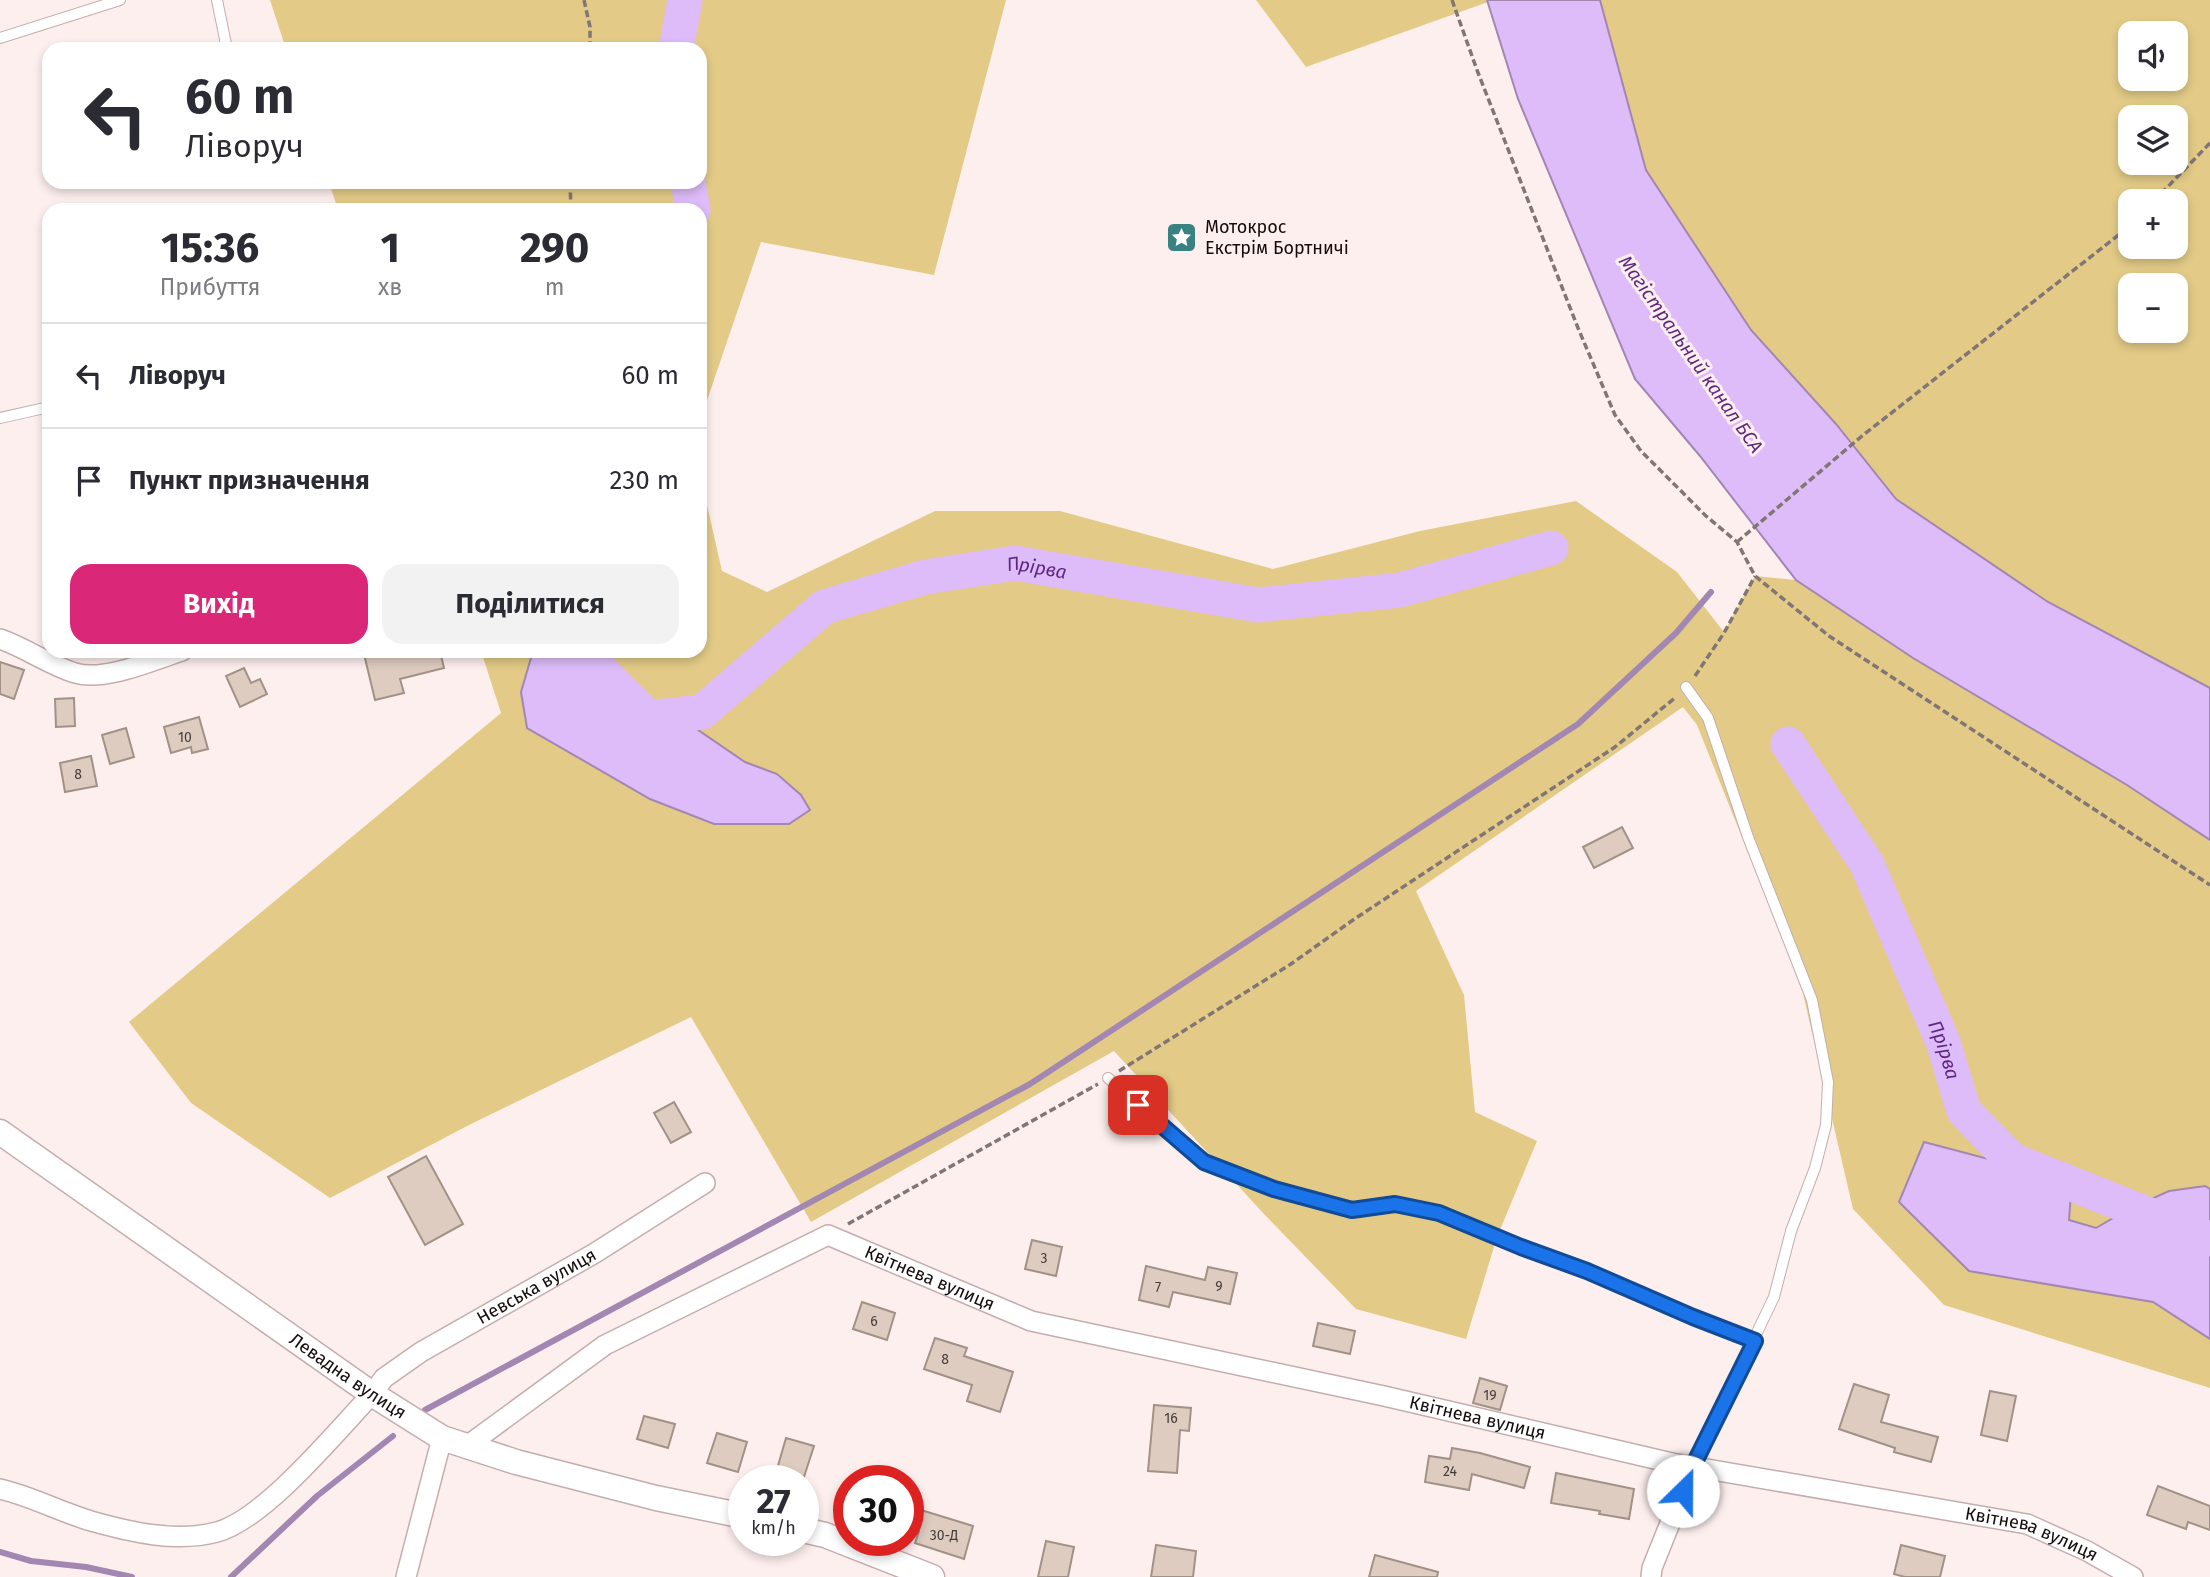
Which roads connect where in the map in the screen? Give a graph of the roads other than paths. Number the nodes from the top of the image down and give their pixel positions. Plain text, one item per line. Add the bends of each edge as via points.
1 (120, 0) edge
2 (217, 0) edge
3 (0, 38) edge
4 (226, 42) edge
5 (42, 409) edge
6 (0, 418) edge
7 (0, 639) edge
8 (42, 656) edge
9 (46, 658) edge
10 (159, 658) edge
11 (1686, 687) road end
12 (1108, 1078) road end
13 (0, 1132) edge
14 (705, 1183) dead end
15 (1755, 1341) junction
16 (372, 1394) junction
17 (442, 1438) junction
18 (467, 1446) junction
19 (1693, 1466) junction
20 (0, 1489) edge
21 (728, 1513) edge
22 (819, 1534) edge
23 (406, 1577) edge
24 (932, 1577) edge
25 (1651, 1577) edge
26 (2133, 1577) edge

1 - 3 lane
2 - 4 lane
5 - 6 lane
7 - 8 street
9 - 10 street via 90,676
11 - 15 lane via 1708,718 1748,837 1812,1000 1828,1082 1826,1125 1815,1168 1791,1231 1774,1297
12 - 15 lane via 1204,1162 1274,1189 1352,1210 1395,1204 1439,1213
13 - 16 street, Левадна вулиця
14 - 16 street, Невська вулиця via 595,1254 421,1353 384,1378
15 - 19 lane
16 - 17 street, Левадна вулиця
16 - 20 street, Невська вулиця via 287,1485 247,1517 219,1532 145,1534 88,1520
17 - 18 street, Левадна вулиця
17 - 23 street
18 - 19 street, Квітнева вулиця via 605,1346 828,1235 1031,1321
18 - 21 street, Левадна вулиця via 656,1498
19 - 25 street
19 - 26 street, Квітнева вулиця via 2027,1524
22 - 24 street

